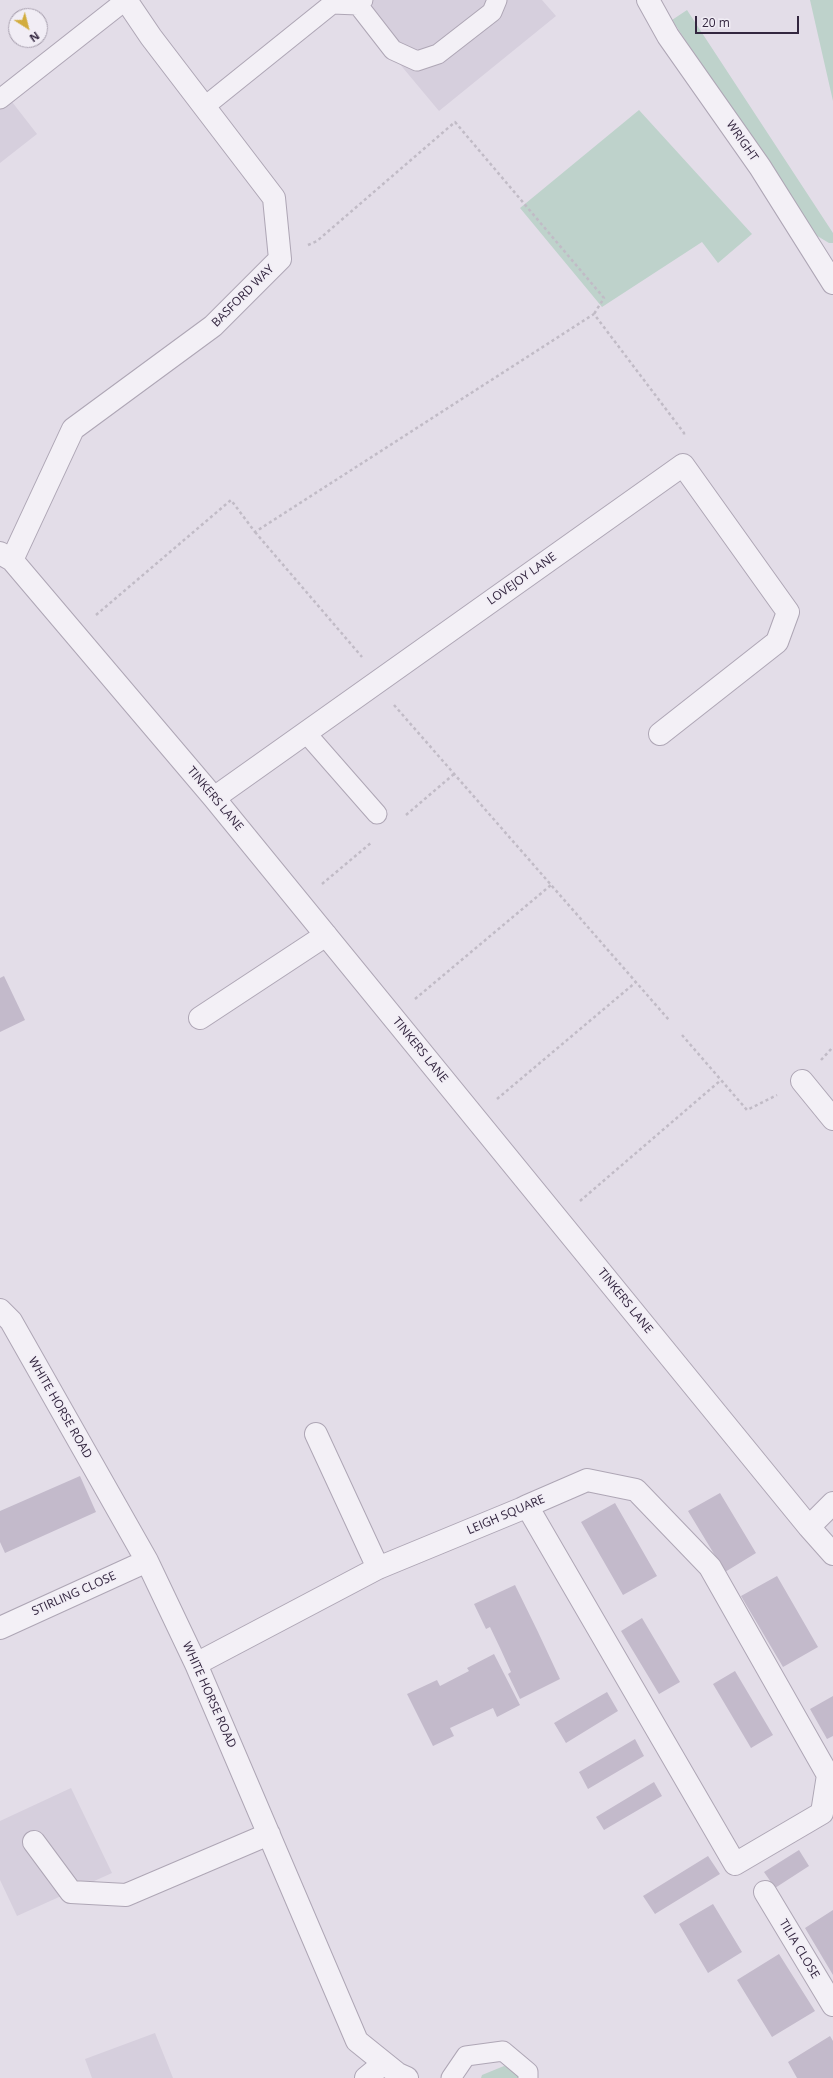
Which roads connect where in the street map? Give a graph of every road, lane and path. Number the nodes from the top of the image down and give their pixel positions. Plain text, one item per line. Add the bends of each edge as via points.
1 (126, 0) edge
2 (496, 0) edge
3 (648, 0) edge
4 (360, 2) edge
5 (0, 99) edge
6 (204, 106) junction
7 (280, 259) junction
8 (833, 282) edge
9 (594, 314) junction
10 (683, 465) junction
11 (255, 532) junction
12 (6, 557) edge
13 (75, 634) junction
14 (375, 683) junction
15 (306, 733) junction
16 (660, 734) dead end
17 (214, 798) junction
18 (377, 814) dead end
19 (551, 885) junction
20 (326, 935) junction
21 (636, 982) junction
22 (393, 1017) junction
23 (200, 1018) dead end
24 (669, 1020) dead end
25 (682, 1036) dead end
26 (721, 1080) junction
27 (802, 1082) joint
28 (475, 1118) junction
29 (833, 1118) edge
30 (558, 1219) junction
31 (0, 1310) edge
32 (316, 1434) dead end
33 (833, 1503) edge
34 (528, 1506) junction
35 (809, 1527) junction
36 (833, 1554) edge
37 (147, 1561) junction
38 (378, 1568) junction
39 (0, 1628) edge
40 (196, 1664) junction
41 (269, 1834) junction
42 (34, 1842) dead end
43 (765, 1892) dead end
44 (833, 2005) edge
45 (384, 2063) junction
46 (366, 2078) edge
47 (407, 2078) edge
48 (451, 2078) edge
49 (528, 2078) edge

1 - 5 lane
1 - 6 street, BASFORD WAY
2 - 4 lane via 492,12 438,54 417,61 393,50
3 - 8 street, WRIGHT via 668,36 760,167
4 - 6 lane via 332,4
6 - 7 street, BASFORD WAY via 274,198
7 - 9 path via 317,241 455,122 604,298
7 - 12 street, BASFORD WAY via 213,326 73,429
9 - 10 path via 684,433
9 - 11 path
10 - 14 street, LOVEJOY LANE
10 - 16 street via 788,612 777,642
11 - 13 path via 231,500
11 - 14 path via 368,664
12 - 13 street, TINKERS LANE
13 - 17 street, TINKERS LANE
14 - 15 street, LOVEJOY LANE
14 - 19 path
15 - 17 street, LOVEJOY LANE
15 - 18 lane
17 - 20 street, TINKERS LANE
19 - 21 path
19 - 22 path
20 - 22 street, TINKERS LANE
20 - 23 street
21 - 24 path
21 - 28 path
22 - 28 street, TINKERS LANE
25 - 26 path
26 - 27 path via 747,1110
26 - 30 path
27 - 29 street
28 - 30 street, TINKERS LANE
30 - 35 street, TINKERS LANE
31 - 37 street, WHITE HORSE ROAD via 11,1321
32 - 38 street
33 - 35 street
34 - 34 street, LEIGH SQUARE via 587,1480 636,1490 710,1567 828,1775 822,1813 735,1864
34 - 38 street, LEIGH SQUARE
35 - 36 street, TINKERS LANE
37 - 39 street, STIRLING CLOSE
37 - 40 street, WHITE HORSE ROAD
38 - 40 street, LEIGH SQUARE
40 - 41 street, WHITE HORSE ROAD
41 - 42 street via 126,1895 71,1892
41 - 45 street, WHITE HORSE ROAD via 357,2041
43 - 44 street, TILIA CLOSE
45 - 46 street
45 - 47 street, WHITE HORSE ROAD
48 - 49 lane via 466,2056 503,2051 528,2072

